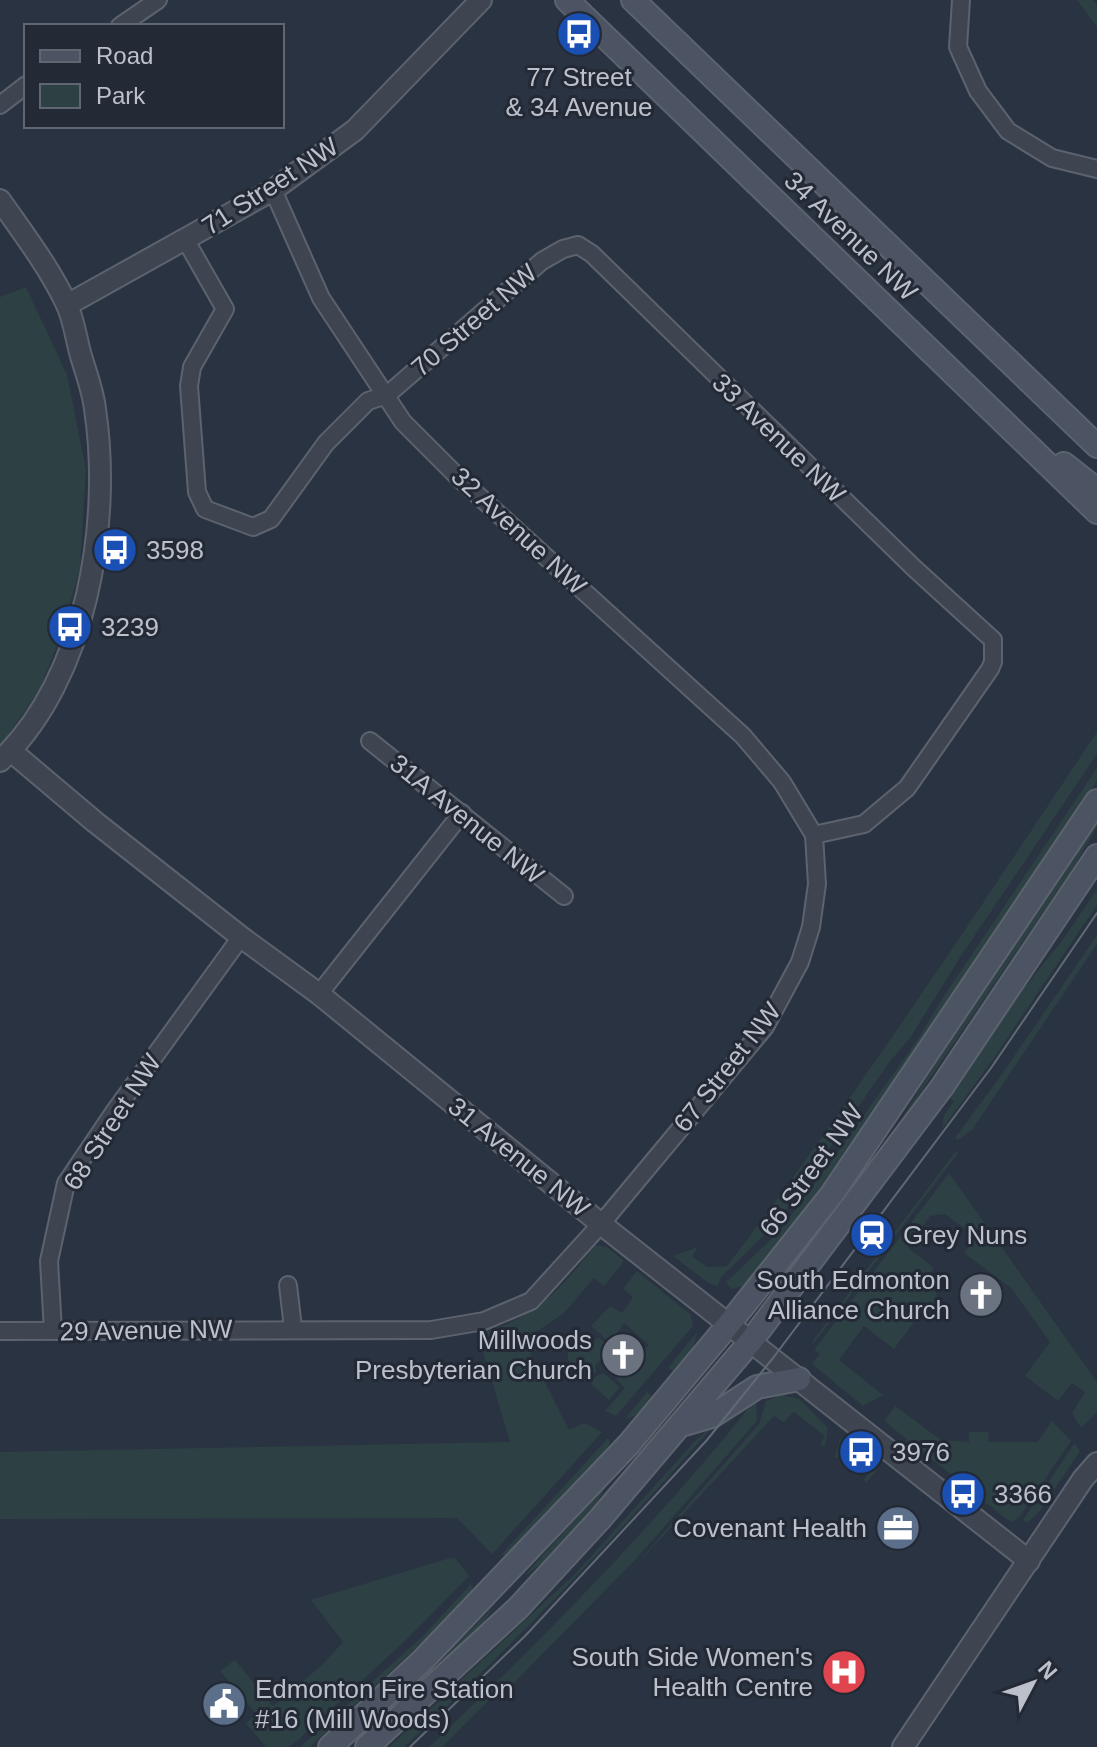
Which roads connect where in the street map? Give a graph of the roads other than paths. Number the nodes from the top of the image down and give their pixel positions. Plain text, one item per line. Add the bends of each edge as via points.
1 (158, 0) edge
2 (481, 0) edge
3 (567, 0) edge
4 (633, 0) edge
5 (961, 0) edge
6 (123, 24) edge
7 (24, 87) edge
8 (0, 105) edge
9 (1097, 169) edge
10 (273, 190) junction
11 (0, 200) edge
12 (185, 239) junction
13 (563, 249) joint
14 (67, 305) junction
15 (387, 395) junction
16 (999, 416) junction
17 (1097, 446) edge
18 (1097, 490) edge
19 (1097, 512) edge
20 (370, 741) dead end
21 (5, 756) edge
22 (1097, 801) edge
23 (462, 813) junction
24 (814, 835) junction
25 (1097, 856) edge
26 (564, 896) dead end
27 (241, 937) junction
28 (319, 994) junction
29 (601, 1224) junction
30 (288, 1285) dead end
31 (729, 1324) junction
32 (293, 1328) junction
33 (445, 1329) joint
34 (0, 1331) edge
35 (53, 1331) junction
36 (751, 1341) junction
37 (799, 1379) junction
38 (681, 1425) junction
39 (1097, 1463) edge
40 (1029, 1561) junction
41 (330, 1747) edge
42 (367, 1747) edge
43 (903, 1747) edge

1 - 6 street
2 - 10 street, 71 Street NW via 355,130
3 - 16 main road, 34 Avenue NW
4 - 17 main road, 34 Avenue NW
5 - 9 street via 958,47 978,91 1008,131 1052,158
7 - 8 street
10 - 12 street, 71 Street NW
10 - 15 street, 32 Avenue NW via 321,298
11 - 14 street
12 - 14 street, 71 Street NW
12 - 15 street, 70 Street NW via 225,309 192,367 189,386 197,492 205,509 253,527 270,521 326,443 368,401
13 - 15 street, 70 Street NW via 542,261
13 - 24 street, 33 Avenue NW via 578,245 592,254 993,640 993,662 907,788 864,824
14 - 21 street via 95,408 100,508 94,569 63,671
15 - 24 street, 32 Avenue NW via 403,422 460,479 743,736 782,782
16 - 18 main road
16 - 19 main road, 34 Avenue NW
20 - 23 street, 31A Avenue NW
21 - 27 street, 31 Avenue NW
22 - 31 main road, 66 Street NW via 832,1194
23 - 26 street, 31A Avenue NW
23 - 28 street
24 - 29 street, 67 Street NW via 817,884 811,927 800,962 765,1027
25 - 36 main road, 66 Street NW via 942,1087
27 - 28 street, 31 Avenue NW
27 - 35 street, 68 Street NW via 66,1183 49,1261
28 - 29 street, 31 Avenue NW
29 - 31 street, 31 Avenue NW
29 - 33 street, 67 Street NW via 531,1301 484,1321
30 - 32 street
31 - 36 street, 31 Avenue NW
31 - 41 main road, 66 Street NW via 629,1444 422,1661
32 - 33 street, 29 Avenue NW
32 - 35 street, 29 Avenue NW
34 - 35 street, 29 Avenue NW
36 - 37 street, 31 Avenue NW
36 - 38 main road, 66 Street NW
37 - 38 main road via 753,1388 712,1416
37 - 40 street, 31 Avenue NW
38 - 42 main road, 66 Street NW via 518,1608
39 - 40 street
40 - 43 street

